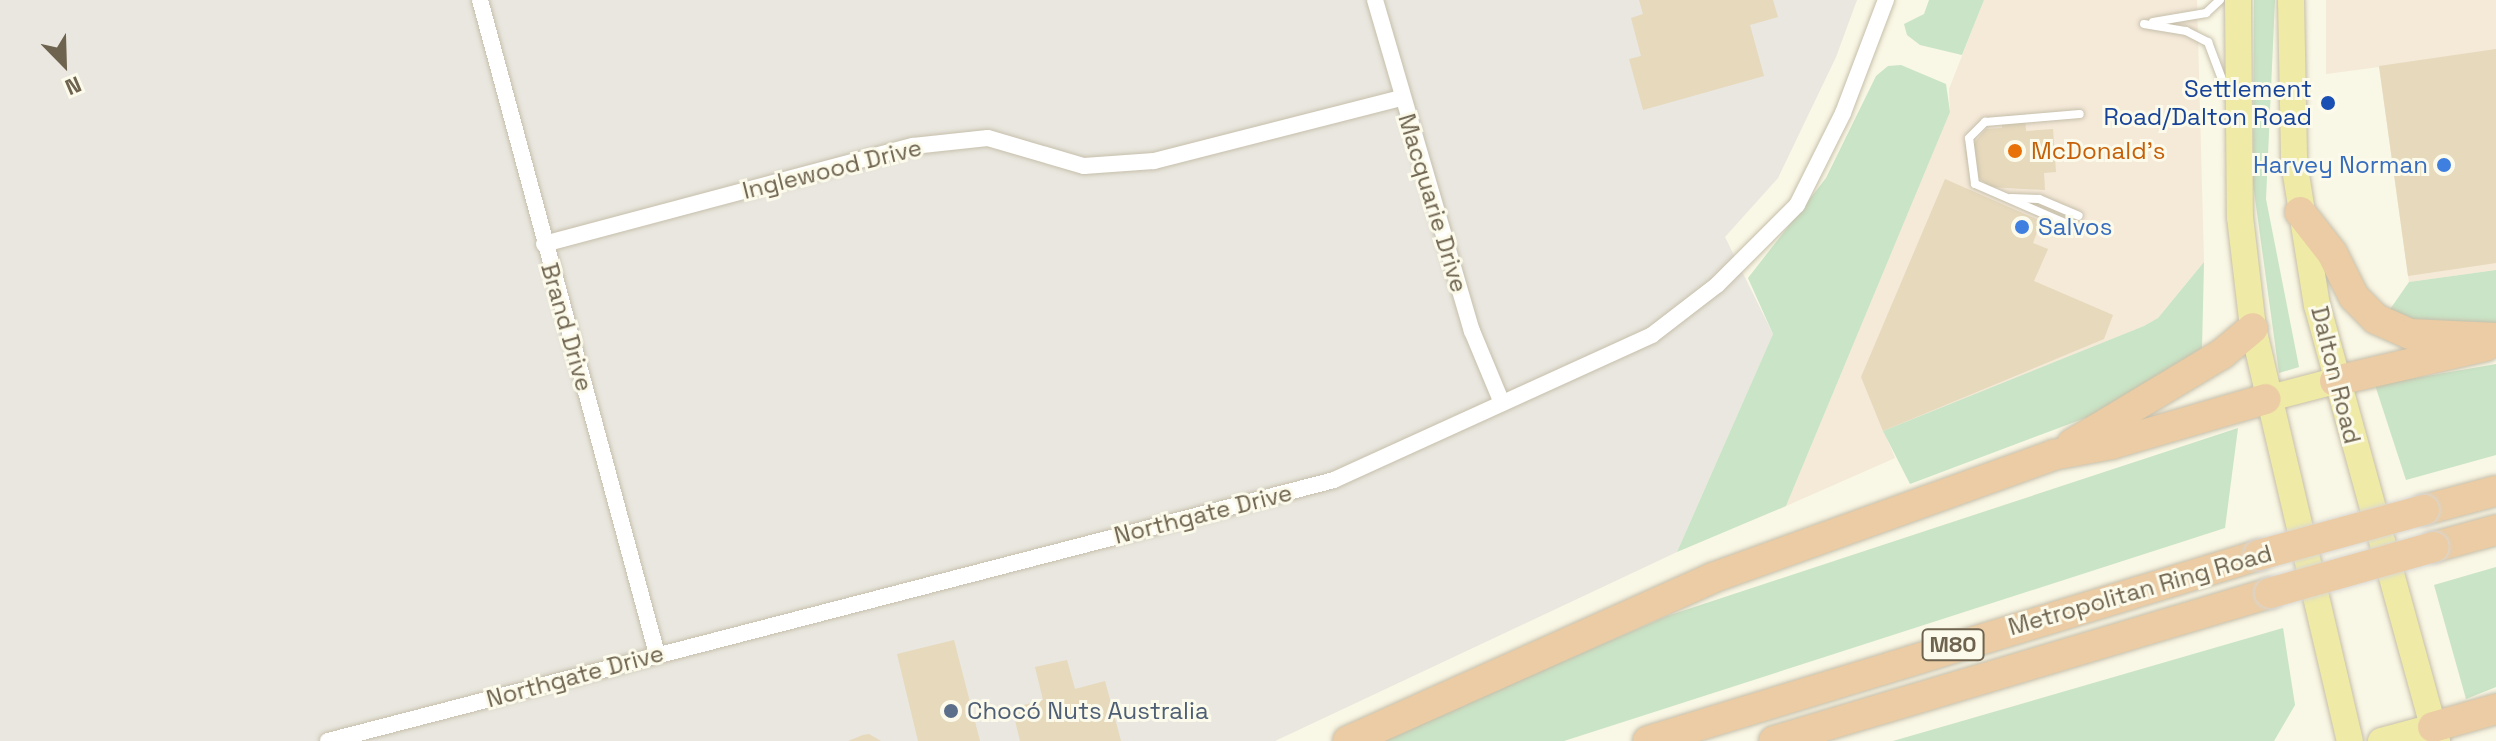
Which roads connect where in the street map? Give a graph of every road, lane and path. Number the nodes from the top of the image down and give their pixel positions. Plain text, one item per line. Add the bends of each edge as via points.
1 (480, 0) edge
2 (1375, 0) edge
3 (1886, 0) edge
4 (2220, 0) edge
5 (2238, 0) edge
6 (2291, 0) edge
7 (1402, 98) junction
8 (2080, 114) dead end
9 (2236, 116) junction
10 (2010, 198) junction
11 (2300, 212) junction
12 (2079, 216) dead end
13 (2074, 227) dead end
14 (544, 244) junction
15 (2253, 328) junction
16 (2496, 341) edge
17 (2335, 381) junction
18 (2266, 399) junction
19 (1502, 403) junction
20 (2053, 455) junction
21 (2496, 491) edge
22 (2496, 530) edge
23 (657, 654) junction
24 (2496, 709) edge
25 (2435, 734) edge
26 (328, 741) edge
27 (1348, 741) edge
28 (1648, 741) edge
29 (1774, 741) edge
30 (2350, 741) edge
31 (2381, 741) edge

1 - 14 street, Brand Drive
2 - 7 street, Macquarie Drive
3 - 19 street, Northgate Drive via 1843,113 1797,205 1717,285 1652,335
4 - 9 lane via 2199,15 2144,24 2186,31 2208,42
5 - 9 main road
6 - 11 main road, Dalton Road
7 - 14 street, Inglewood Drive via 1154,161 1084,166 988,138 913,146
7 - 19 street, Macquarie Drive via 1472,331
8 - 10 lane via 1998,120 1974,129 1969,138 1972,179 1983,190
9 - 15 main road
10 - 12 lane via 2039,199
10 - 13 lane
11 - 16 highway via 2332,253 2354,297 2376,319 2410,334
11 - 17 main road, Dalton Road
14 - 23 street, Brand Drive
15 - 18 main road
15 - 20 highway via 2222,354
16 - 17 highway
17 - 18 main road
17 - 25 main road, Dalton Road
18 - 20 highway via 2112,444
18 - 30 main road
19 - 23 street, Northgate Drive via 1334,480
20 - 27 highway via 1712,578
21 - 28 highway, Metropolitan Ring Road / M80, bridge via 2259,555
22 - 29 highway, Metropolitan Ring Road / M80, bridge
23 - 26 street, Northgate Drive
24 - 25 highway
25 - 31 main road

